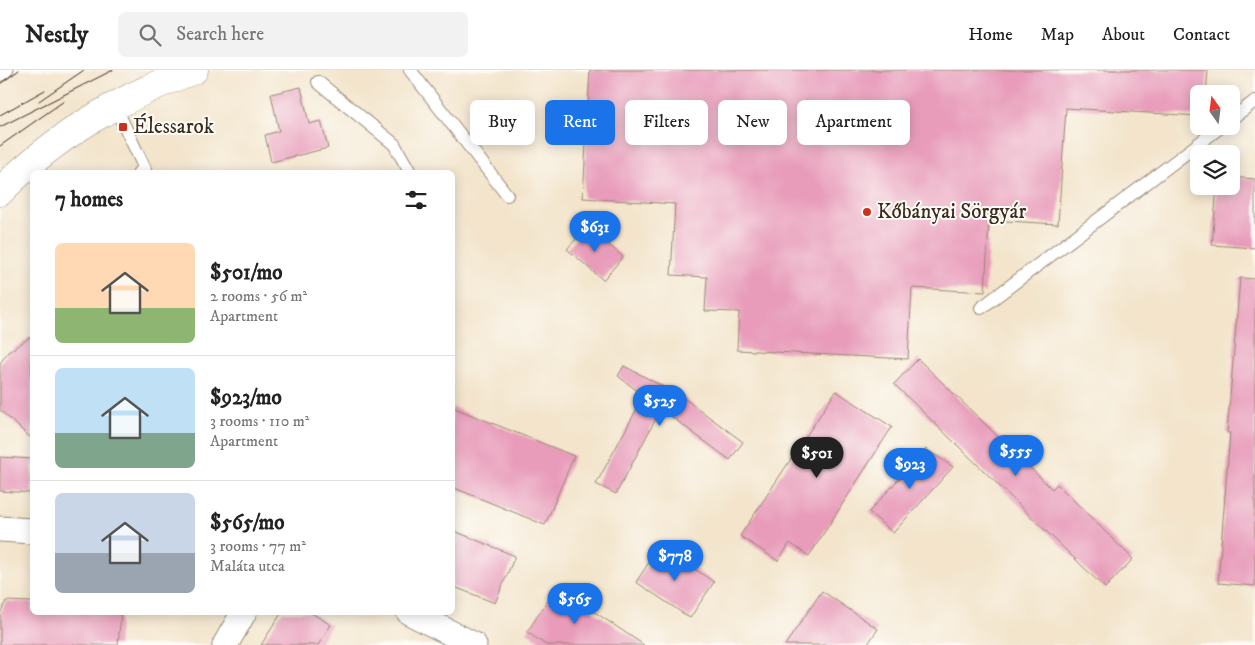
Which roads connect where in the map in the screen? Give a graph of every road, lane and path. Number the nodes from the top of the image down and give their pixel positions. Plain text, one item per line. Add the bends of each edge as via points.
1 (6, 70) edge
2 (194, 70) edge
3 (410, 70) edge
4 (0, 75) edge
5 (318, 82) dead end
6 (1255, 101) edge
7 (115, 106) junction
8 (1240, 112) edge
9 (1210, 135) edge
10 (143, 170) edge
11 (409, 170) edge
12 (0, 192) edge
13 (508, 195) dead end
14 (982, 308) dead end
15 (0, 529) edge
16 (30, 531) edge
17 (242, 615) edge
18 (415, 615) edge
19 (225, 645) edge
20 (474, 645) edge

1 - 4 lane
2 - 7 main road
3 - 13 lane
5 - 11 lane via 394,144
6 - 8 lane
7 - 10 lane
7 - 12 main road via 52,145
9 - 14 lane
15 - 16 street
17 - 19 street
18 - 20 street

